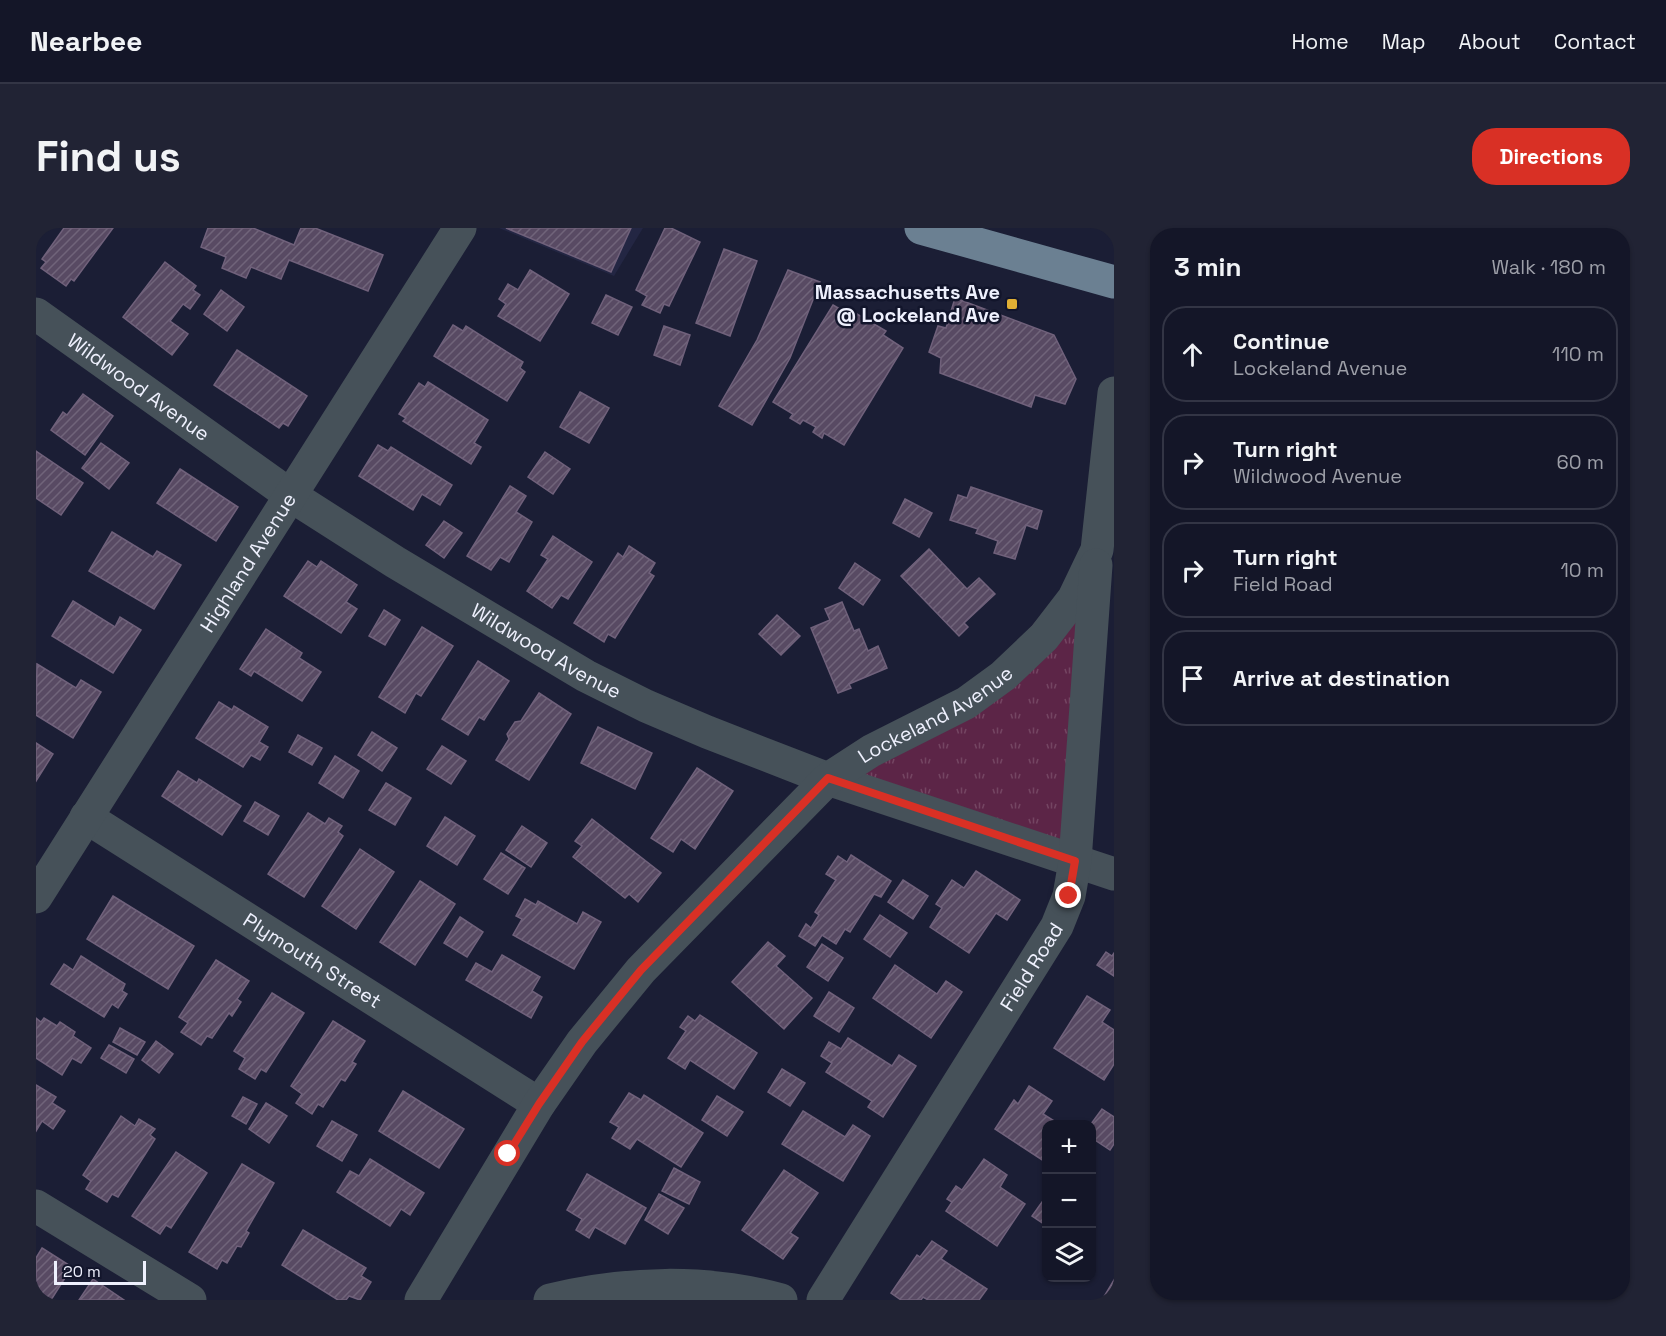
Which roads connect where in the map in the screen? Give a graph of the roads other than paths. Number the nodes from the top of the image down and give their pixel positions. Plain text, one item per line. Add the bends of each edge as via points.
1 (460, 228) edge
2 (921, 228) edge
3 (1114, 282) edge
4 (39, 323) edge
5 (1114, 393) edge
6 (290, 495) junction
7 (1097, 550) junction
8 (828, 778) junction
9 (86, 817) junction
10 (1075, 861) junction
11 (1114, 874) edge
12 (36, 897) edge
13 (539, 1104) junction
14 (36, 1206) edge
15 (190, 1300) edge
16 (421, 1300) edge
17 (550, 1300) edge
18 (781, 1300) edge
19 (823, 1300) edge

1 - 6 street, Highland Avenue
2 - 3 main road
4 - 6 street, Wildwood Avenue
5 - 7 street, Lockeland Avenue
6 - 8 street, Wildwood Avenue via 586,676 698,728
6 - 9 street, Highland Avenue
7 - 8 street, Lockeland Avenue via 1074,598 1044,638 1003,676 966,703 871,751
7 - 10 street, Field Road
8 - 10 street, Wildwood Avenue
8 - 13 street, Lockeland Avenue via 641,970 582,1042
9 - 12 street, Highland Avenue
9 - 13 street, Plymouth Street
10 - 11 street, Wildwood Avenue
10 - 19 street, Field Road via 1069,896 1057,926
13 - 16 street, Lockeland Avenue
14 - 15 street
17 - 18 street via 638,1286 695,1286

